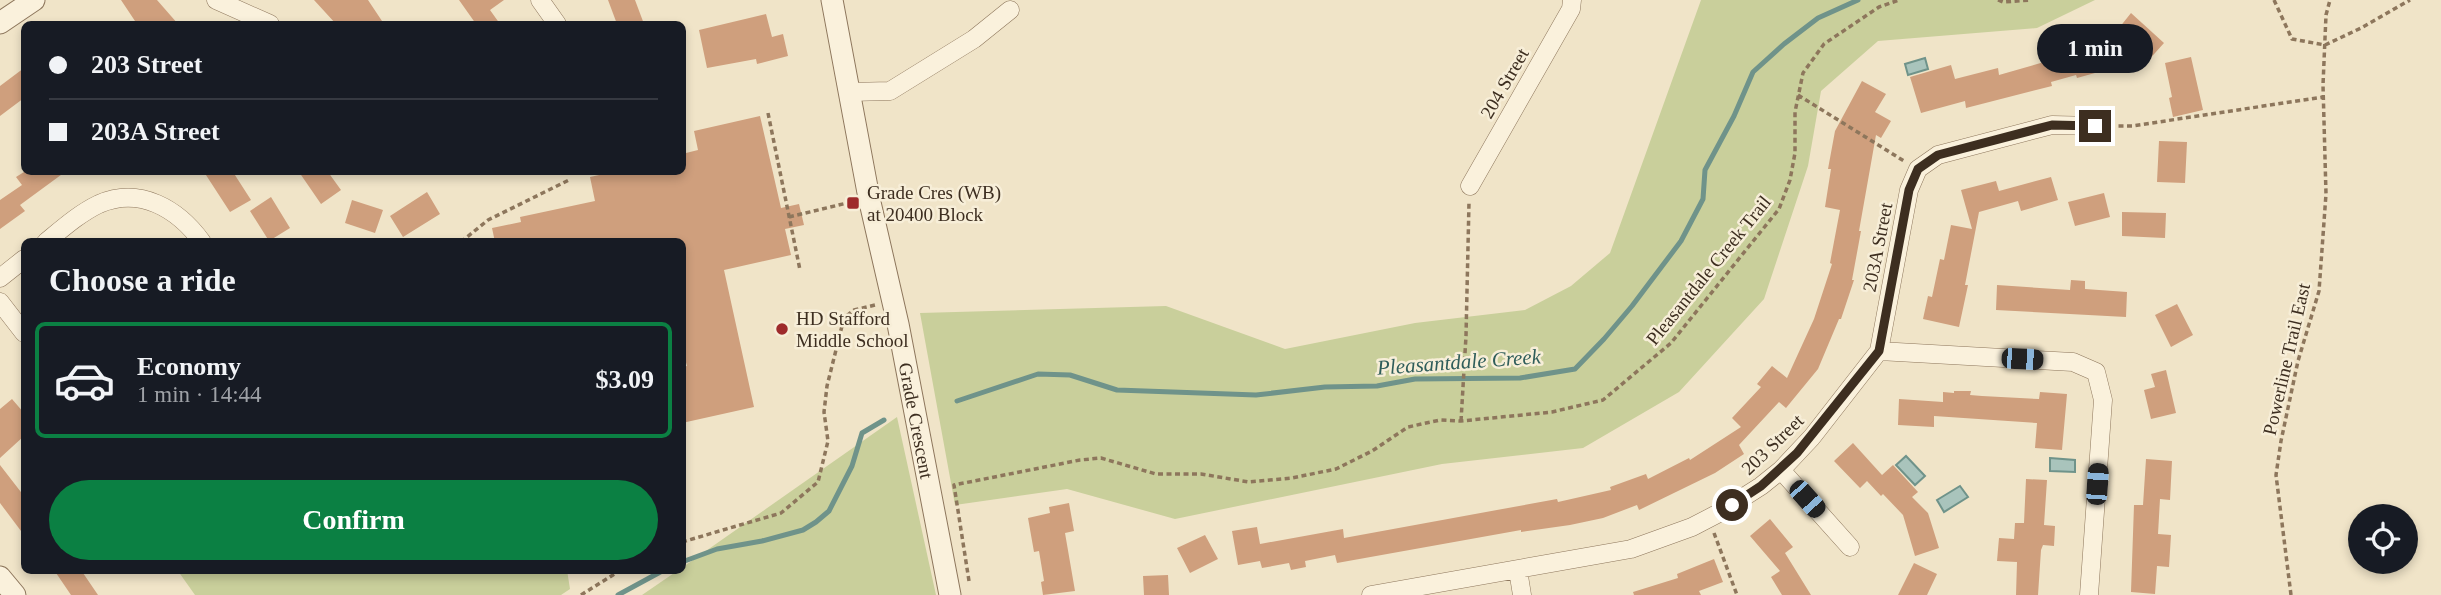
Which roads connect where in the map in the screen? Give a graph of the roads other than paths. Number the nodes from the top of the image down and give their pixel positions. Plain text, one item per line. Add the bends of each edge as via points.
1 (34, 0) edge
2 (216, 0) edge
3 (540, 0) edge
4 (832, 0) edge
5 (1572, 0) edge
6 (1010, 10) dead end
7 (263, 21) edge
8 (555, 21) edge
9 (0, 23) edge
10 (849, 92) junction
11 (2095, 126) road end
12 (1470, 186) road end
13 (51, 238) edge
14 (198, 238) edge
15 (21, 261) edge
16 (0, 278) edge
17 (0, 302) edge
18 (21, 329) edge
19 (1879, 351) junction
20 (1781, 470) junction
21 (1850, 547) dead end
22 (1518, 570) junction
23 (0, 577) edge
24 (15, 595) edge
25 (950, 595) edge
26 (1371, 595) edge
27 (1522, 595) edge
28 (2088, 595) edge

1 - 9 street
2 - 7 street
3 - 8 street
4 - 10 street, Grade Crescent
5 - 12 street, 204 Street
6 - 10 street via 974,39 890,91
10 - 25 street, Grade Crescent
11 - 19 street, 203A Street via 2052,125 1938,155 1918,169 1909,190
13 - 14 street via 87,210 114,199 139,199 162,206 179,216
15 - 16 street
17 - 18 street
19 - 20 street, 203 Street
19 - 28 street via 2073,362 2096,372 2103,400
20 - 21 street
20 - 22 street, 203 Street via 1717,514 1675,535 1631,549
22 - 26 street, 203 Street
22 - 27 street
23 - 24 street

